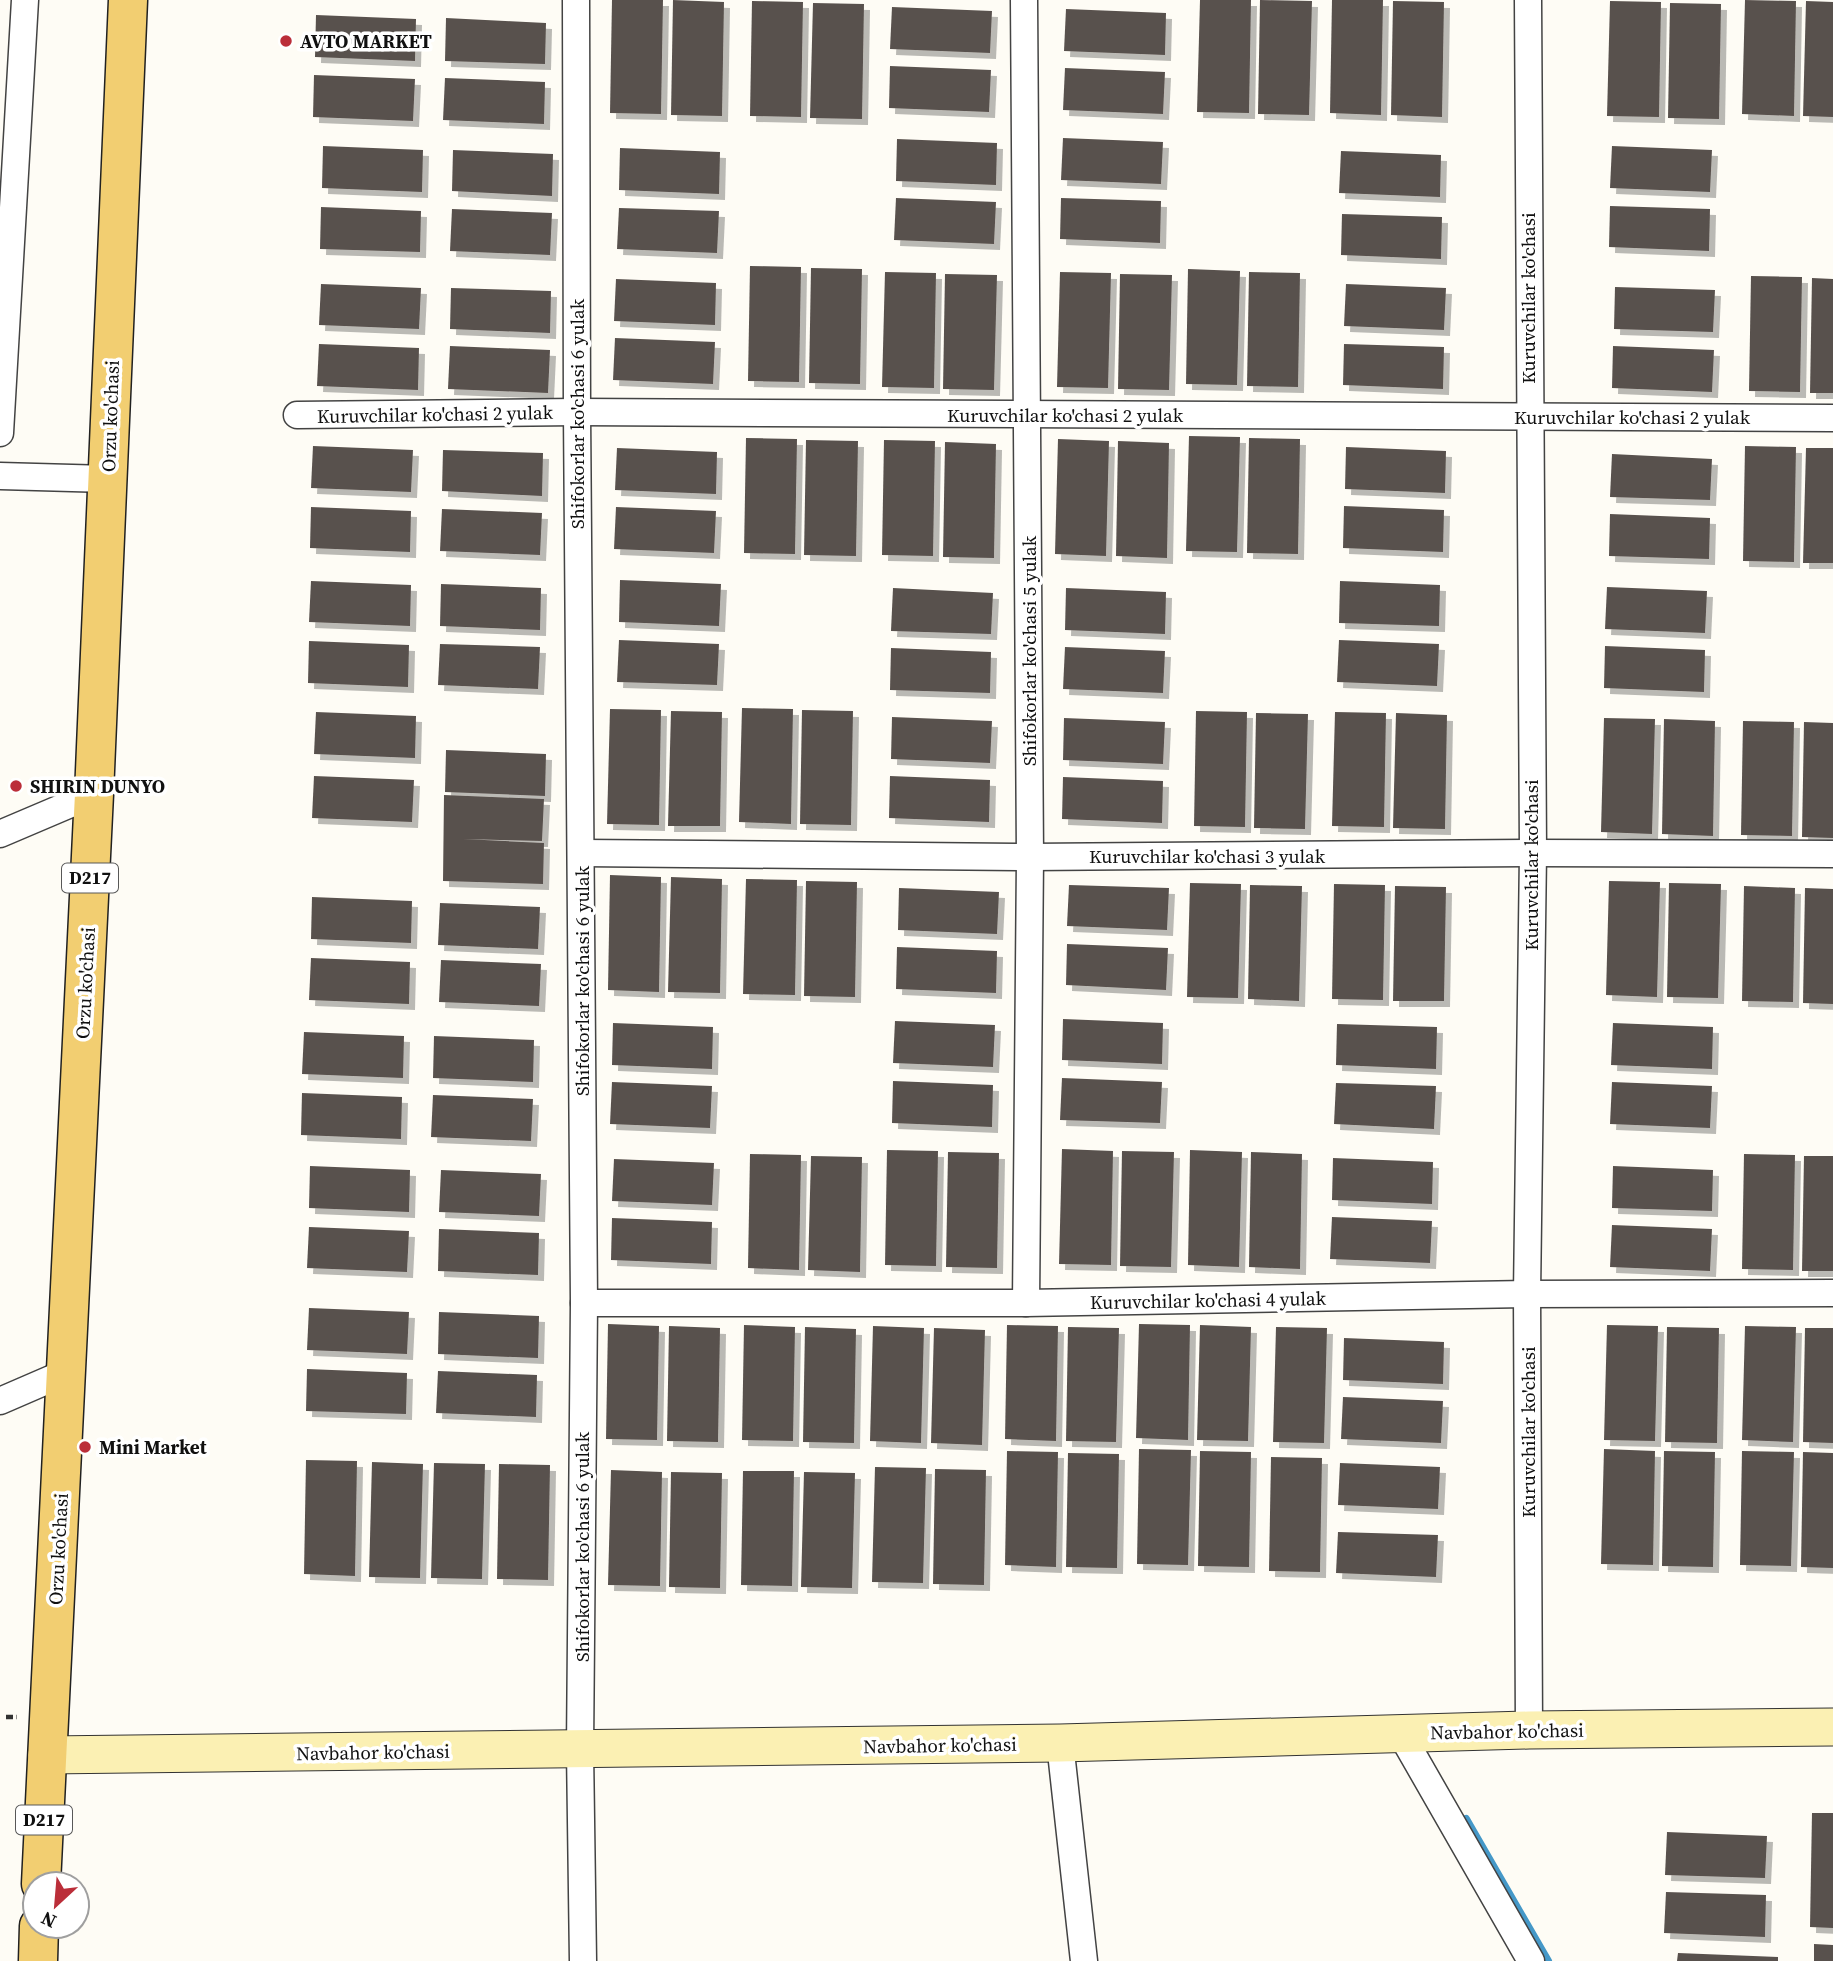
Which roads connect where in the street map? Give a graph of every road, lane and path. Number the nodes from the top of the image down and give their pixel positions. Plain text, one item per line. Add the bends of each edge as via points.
1 (25, 0) edge
2 (128, 0) edge
3 (576, 0) edge
4 (1024, 0) edge
5 (1528, 0) edge
6 (577, 412) junction
7 (297, 415) dead end
8 (1028, 415) junction
9 (1529, 417) junction
10 (1833, 418) edge
11 (0, 433) edge
12 (0, 476) edge
13 (108, 479) junction
14 (94, 794) junction
15 (0, 834) edge
16 (582, 853) junction
17 (1532, 853) junction
18 (1833, 854) edge
19 (1030, 857) junction
20 (1833, 1293) edge
21 (1527, 1294) junction
22 (584, 1303) junction
23 (1026, 1303) junction
24 (67, 1372) junction
25 (0, 1401) edge
26 (1833, 1727) edge
27 (1529, 1730) junction
28 (1401, 1734) junction
29 (1060, 1743) junction
30 (580, 1750) junction
31 (47, 1755) junction
32 (42, 1870) edge
33 (39, 1940) edge
34 (38, 1961) edge
35 (583, 1961) edge
36 (1084, 1961) edge
37 (1531, 1961) edge

1 - 11 street
2 - 13 main road, Orzu ko'chasi / D217
3 - 6 street, Shifokorlar ko'chasi 6 yulak
4 - 8 street, Shifokorlar ko'chasi 5 yulak
5 - 9 street, Kuruvchilar ko'chasi
6 - 7 street, Kuruvchilar ko'chasi 2 yulak
6 - 8 street, Kuruvchilar ko'chasi 2 yulak
6 - 16 street, Shifokorlar ko'chasi 6 yulak
8 - 9 street, Kuruvchilar ko'chasi 2 yulak
8 - 19 street, Shifokorlar ko'chasi 5 yulak
9 - 10 street, Kuruvchilar ko'chasi 2 yulak
9 - 17 street, Kuruvchilar ko'chasi
12 - 13 street
13 - 14 main road, Orzu ko'chasi / D217
14 - 15 street
14 - 24 main road, Orzu ko'chasi / D217
16 - 19 street, Kuruvchilar ko'chasi 3 yulak
16 - 22 street, Shifokorlar ko'chasi 6 yulak
17 - 18 street, Kuruvchilar ko'chasi 3 yulak
17 - 19 street, Kuruvchilar ko'chasi 3 yulak
17 - 21 street, Kuruvchilar ko'chasi
19 - 23 street, Shifokorlar ko'chasi 5 yulak
20 - 21 street, Kuruvchilar ko'chasi 4 yulak
21 - 23 street, Kuruvchilar ko'chasi 4 yulak
21 - 27 street, Kuruvchilar ko'chasi
22 - 23 street, Kuruvchilar ko'chasi 4 yulak
22 - 30 street, Shifokorlar ko'chasi 6 yulak
24 - 25 street
24 - 31 main road, Orzu ko'chasi / D217
26 - 27 main road, Navbahor ko'chasi
27 - 28 main road, Navbahor ko'chasi
28 - 29 main road, Navbahor ko'chasi
28 - 37 street
29 - 30 main road, Navbahor ko'chasi
29 - 36 street
30 - 31 main road, Navbahor ko'chasi
30 - 35 street, Shifokorlar ko'chasi 6 yulak
31 - 32 main road, D217
33 - 34 main road

